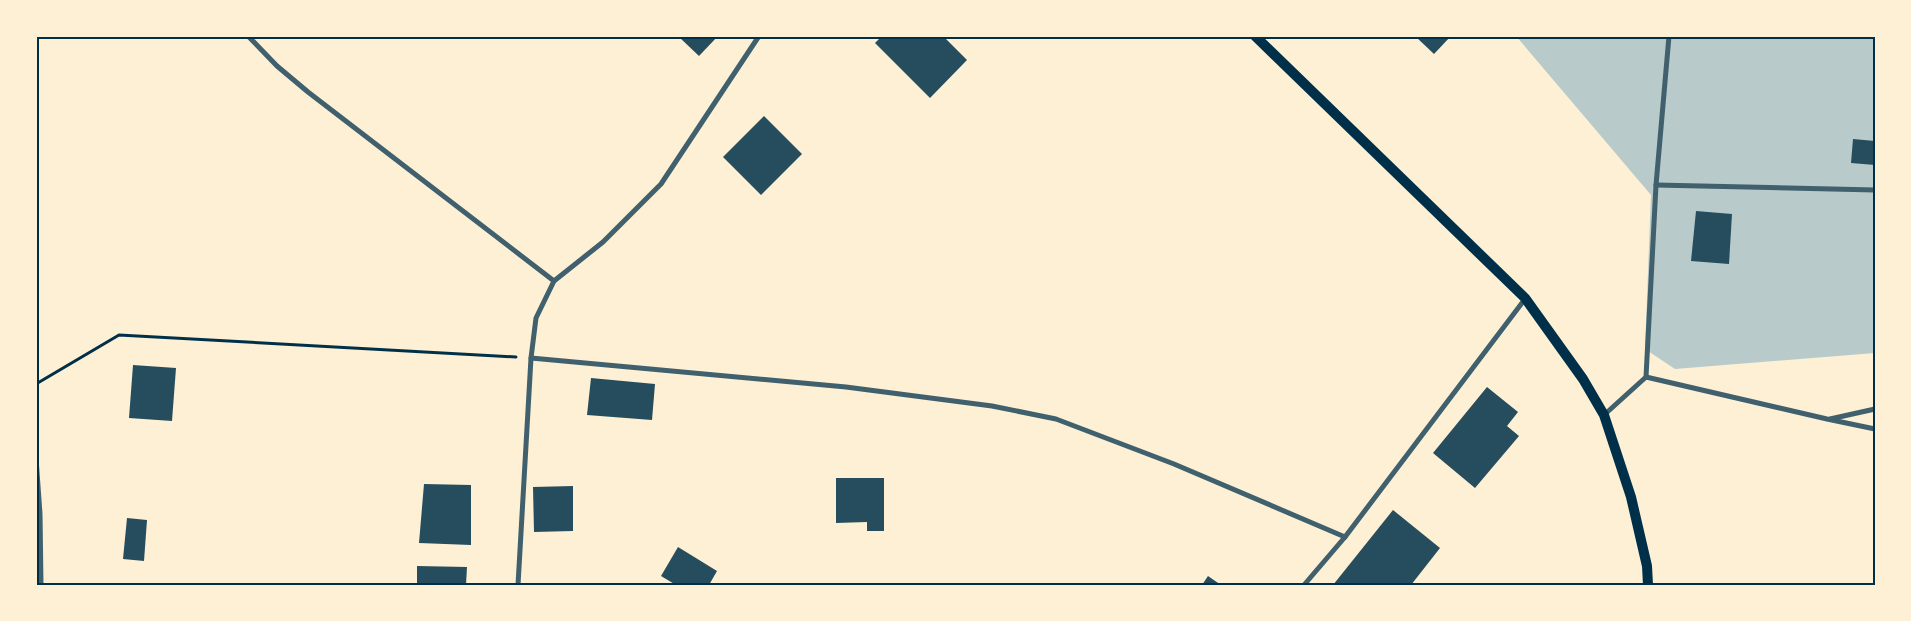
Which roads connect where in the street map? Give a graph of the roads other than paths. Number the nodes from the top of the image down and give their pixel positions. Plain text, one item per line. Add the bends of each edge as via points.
1 (248, 36) edge
2 (759, 36) edge
3 (1255, 36) edge
4 (1669, 36) edge
5 (1656, 185) junction
6 (1875, 190) edge
7 (554, 281) junction
8 (1525, 298) junction
9 (531, 358) junction
10 (1646, 377) junction
11 (1875, 409) edge
12 (1604, 415) junction
13 (1827, 419) junction
14 (1875, 429) edge
15 (36, 458) edge
16 (38, 514) edge
17 (1345, 537) junction
18 (41, 585) edge
19 (518, 585) edge
20 (1304, 585) edge
21 (1648, 585) edge

1 - 7 street via 308,92
2 - 7 street via 662,184 603,242
3 - 8 main road
4 - 5 street
5 - 6 street
5 - 10 street
7 - 9 street via 536,318
8 - 12 main road via 1583,379
8 - 17 street
9 - 17 street via 846,387 992,406 1056,419 1174,464
9 - 19 street
10 - 12 street
10 - 13 street
11 - 13 street
12 - 21 main road via 1631,497 1647,566
13 - 14 street
15 - 16 street
16 - 18 street
17 - 20 street

